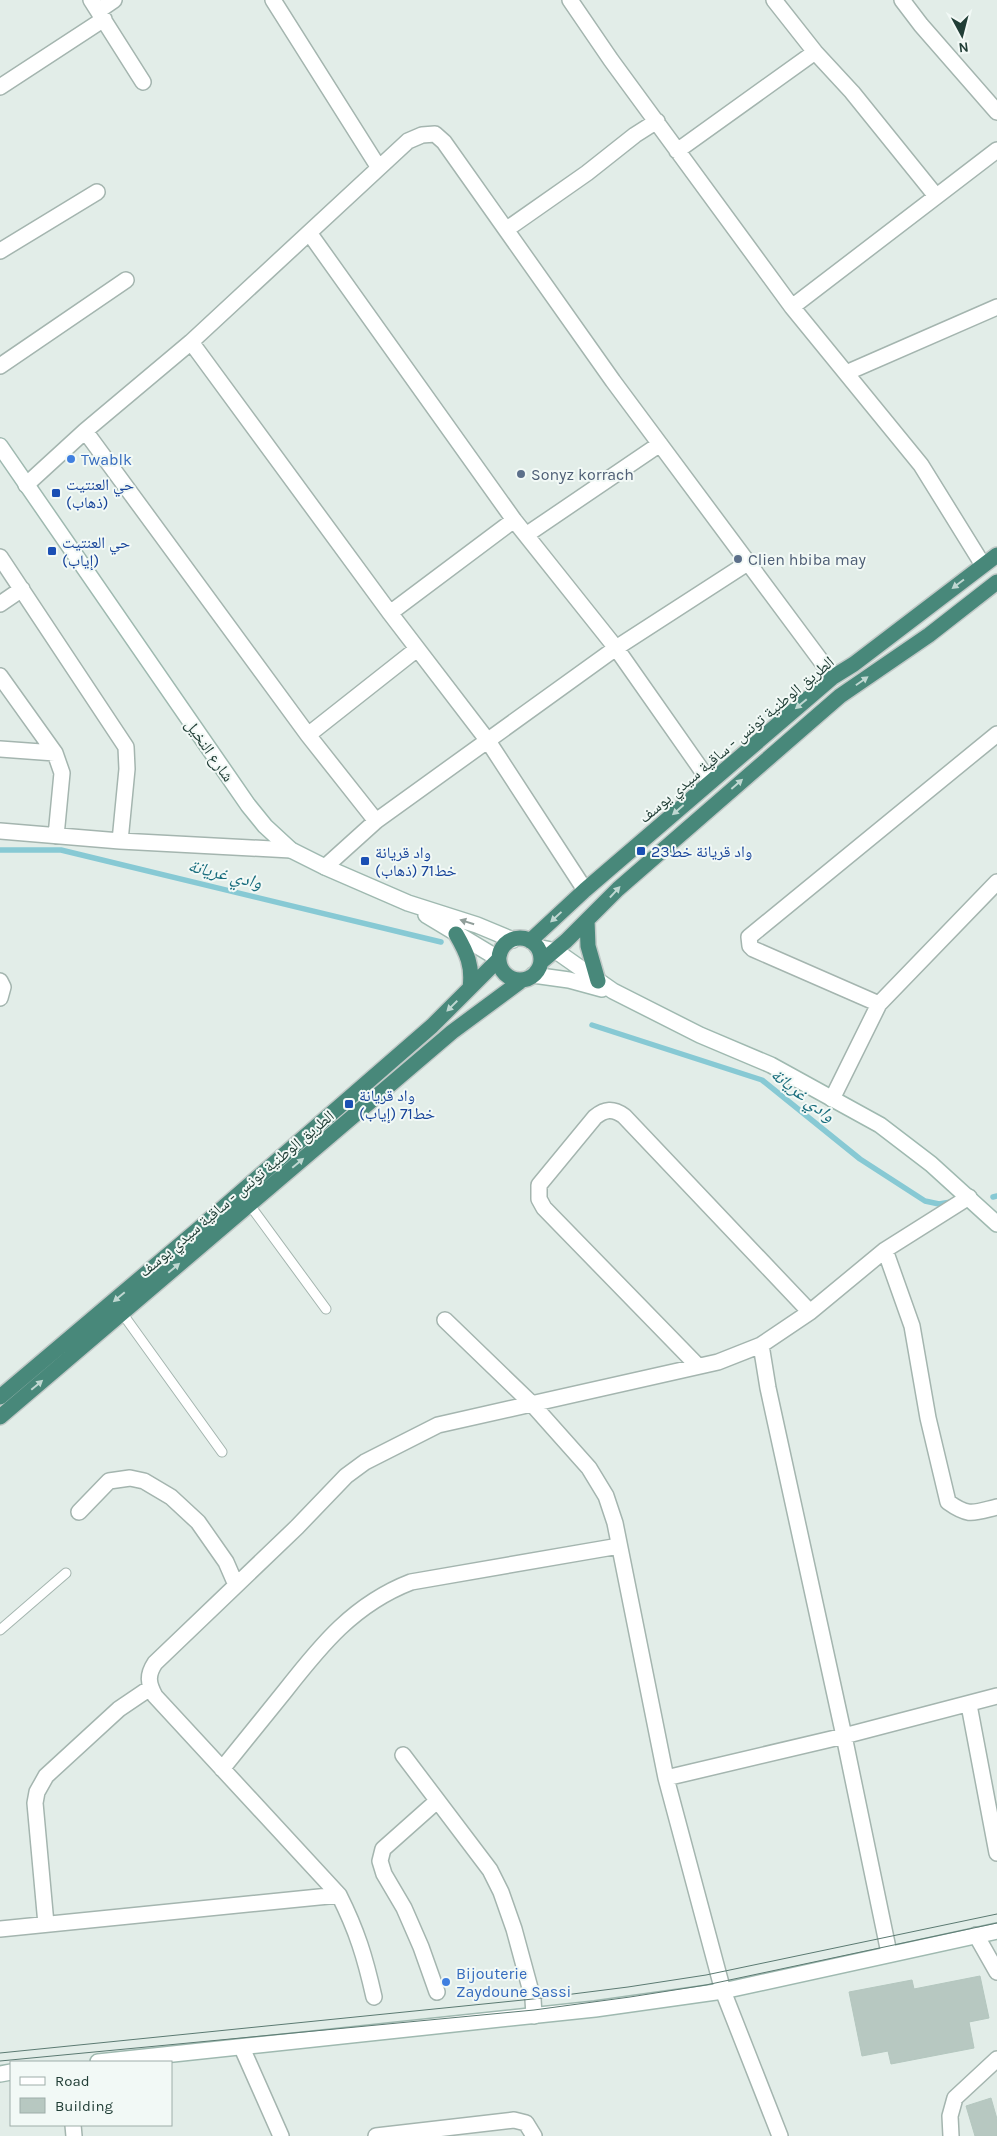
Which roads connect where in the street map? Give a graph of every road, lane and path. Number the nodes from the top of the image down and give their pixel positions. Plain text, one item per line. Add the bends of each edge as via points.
1 (114, 0) edge
2 (273, 0) edge
3 (570, 0) edge
4 (774, 0) edge
5 (902, 0) edge
6 (98, 10) edge
7 (816, 52) junction
8 (143, 82) dead end
9 (0, 87) edge
10 (996, 107) edge
11 (657, 121) junction
12 (997, 150) edge
13 (677, 151) junction
14 (379, 168) junction
15 (97, 192) dead end
16 (936, 196) junction
17 (507, 229) junction
18 (310, 234) junction
19 (0, 251) edge
20 (126, 280) dead end
21 (792, 306) junction
22 (997, 307) edge
23 (192, 342) junction
24 (0, 366) edge
25 (846, 373) junction
26 (85, 432) junction
27 (660, 444) junction
28 (0, 446) edge
29 (26, 485) junction
30 (514, 520) junction
31 (526, 535) junction
32 (997, 555) edge
33 (0, 556) edge
34 (748, 562) junction
35 (984, 565) junction
36 (997, 582) edge
37 (22, 589) junction
38 (0, 604) edge
39 (390, 613) junction
40 (417, 648) junction
41 (616, 648) junction
42 (0, 676) edge
43 (832, 677) junction
44 (997, 734) edge
45 (308, 735) junction
46 (488, 742) junction
47 (0, 749) edge
48 (55, 753) junction
49 (710, 782) junction
50 (376, 821) junction
51 (0, 831) edge
52 (56, 836) junction
53 (120, 841) junction
54 (291, 850) junction
55 (325, 867) junction
56 (997, 882) edge
57 (585, 890) junction
58 (408, 903) junction
59 (587, 920) junction
60 (456, 934) junction
61 (513, 940) junction
62 (533, 944) junction
63 (556, 951) junction
64 (499, 959) junction
65 (532, 973) junction
66 (598, 981) junction
67 (0, 982) edge
68 (470, 988) junction
69 (613, 991) junction
70 (0, 998) edge
71 (878, 1004) junction
72 (832, 1099) junction
73 (969, 1198) junction
74 (249, 1204) junction
75 (997, 1224) edge
76 (885, 1250) junction
77 (326, 1309) dead end
78 (810, 1312) junction
79 (122, 1313) junction
80 (445, 1320) dead end
81 (761, 1345) junction
82 (697, 1366) junction
83 (0, 1397) edge
84 (532, 1404) junction
85 (0, 1417) edge
86 (222, 1452) dead end
87 (997, 1507) edge
88 (79, 1512) dead end
89 (620, 1546) junction
90 (66, 1573) dead end
91 (236, 1585) junction
92 (0, 1630) edge
93 (150, 1688) junction
94 (997, 1696) edge
95 (970, 1704) junction
96 (844, 1736) junction
97 (403, 1755) dead end
98 (222, 1769) junction
99 (666, 1778) junction
100 (437, 1801) junction
101 (997, 1853) edge
102 (339, 1895) junction
103 (46, 1924) junction
104 (0, 1929) edge
105 (997, 1931) edge
106 (976, 1935) junction
107 (889, 1953) junction
108 (997, 1972) edge
109 (724, 1991) junction
110 (437, 1992) dead end
111 (374, 1997) dead end
112 (534, 2016) junction
113 (242, 2048) junction
114 (997, 2059) edge
115 (108, 2061) edge
116 (281, 2136) edge
117 (376, 2136) edge
118 (534, 2136) edge
119 (780, 2136) edge
120 (951, 2136) edge

1 - 6 street
2 - 14 street
3 - 11 street
4 - 7 street
5 - 10 street via 921,26
6 - 8 street
6 - 9 street
7 - 13 street
7 - 16 street
11 - 13 street
11 - 17 street
12 - 16 street
13 - 21 street
14 - 17 street via 408,141 435,134
14 - 18 street
15 - 19 street
16 - 21 street
17 - 27 street
18 - 23 street
18 - 30 street
20 - 24 street
21 - 25 street
22 - 25 street
23 - 26 street
23 - 39 street
25 - 35 street via 921,466
26 - 29 street
26 - 45 street
27 - 31 street
27 - 34 street
28 - 29 street, شارع النخيل
29 - 54 street, شارع النخيل via 248,805
30 - 31 street
30 - 39 street
31 - 41 street
32 - 35 highway, الطريق الوطنية تونس - ساقية سيدي يوسف
33 - 37 street
34 - 41 street
34 - 43 street
35 -> 43 highway, الطريق الوطنية تونس - ساقية سيدي يوسف via 854,664
59 -> 36 highway, الطريق الوطنية تونس - ساقية سيدي يوسف via 618,889 840,696
37 - 38 street
37 - 53 street via 126,747
39 - 40 street
40 - 45 street
40 - 46 street
41 - 46 street
41 - 49 street
42 - 48 street
43 -> 49 highway, الطريق الوطنية تونس - ساقية سيدي يوسف
44 - 71 street via 749,937 753,949
45 - 50 street
46 - 50 street
46 - 57 street
47 - 48 street
48 - 52 street via 62,773
49 -> 57 highway, الطريق الوطنية تونس - ساقية سيدي يوسف
50 - 55 street
51 - 52 street
52 - 53 street
53 - 54 street
54 - 55 street, شارع النخيل
55 - 58 street, شارع النخيل
56 - 71 street
57 -> 62 highway, الطريق الوطنية تونس - ساقية سيدي يوسف
58 - 60 street
61 -> 58 street, شارع النخيل
59 - 63 highway, الطريق الوطنية تونس - ساقية سيدي يوسف
59 - 66 highway via 588,946
60 - 64 street
60 - 68 highway via 470,961
61 - 62 highway via 521,938
61 - 64 highway via 506,944
62 - 63 street
62 - 65 highway
63 - 65 highway, الطريق الوطنية تونس - ساقية سيدي يوسف
63 - 66 street
64 - 65 highway via 509,977
64 - 68 highway, الطريق الوطنية تونس - ساقية سيدي يوسف
65 - 69 street
74 -> 65 highway, الطريق الوطنية تونس - ساقية سيدي يوسف via 452,1032
66 - 69 street
67 - 70 street via 3,987
68 -> 83 highway, الطريق الوطنية تونس - ساقية سيدي يوسف via 432,1026
69 - 72 street via 700,1035 771,1065
71 - 72 street
72 - 73 street via 880,1125
73 - 75 street
73 - 76 street
74 - 77 lane
79 -> 74 highway, الطريق الوطنية تونس - ساقية سيدي يوسف
76 - 78 street
76 - 87 street via 912,1326 928,1418 948,1502 961,1512 973,1513
78 - 81 street
78 - 82 street via 624,1116 617,1111 602,1111 539,1185 539,1199 544,1208
85 -> 79 highway, الطريق الوطنية تونس - ساقية سيدي يوسف
79 - 86 lane
80 - 84 street
81 - 82 street via 718,1362
81 - 96 street
82 - 84 street
84 - 89 street via 589,1468 606,1496
84 - 91 street via 438,1425 365,1462 346,1476
88 - 91 street via 109,1481 130,1478 144,1481 171,1497 198,1522 226,1562
89 - 98 street via 411,1582 392,1590 347,1620 322,1644
89 - 99 street
90 - 92 lane
91 - 93 street via 155,1663 149,1671
93 - 98 street
93 - 103 street via 102,1724 46,1776 37,1792 35,1803
94 - 95 street
95 - 96 street
95 - 101 street
96 - 99 street
96 - 107 street
97 - 100 street
98 - 102 street
99 - 109 street
100 - 110 street via 382,1849 380,1860 418,1939
100 - 112 street via 490,1870 501,1892 533,1999
102 - 103 street
102 - 111 street via 356,1930
103 - 104 street
105 - 106 street
106 - 107 street
106 - 108 street
107 - 109 street
109 - 112 street
109 - 119 street
112 - 113 street
113 - 115 street
113 - 116 street
114 - 120 street via 955,2098 950,2116
117 - 118 street via 514,2120 526,2123

